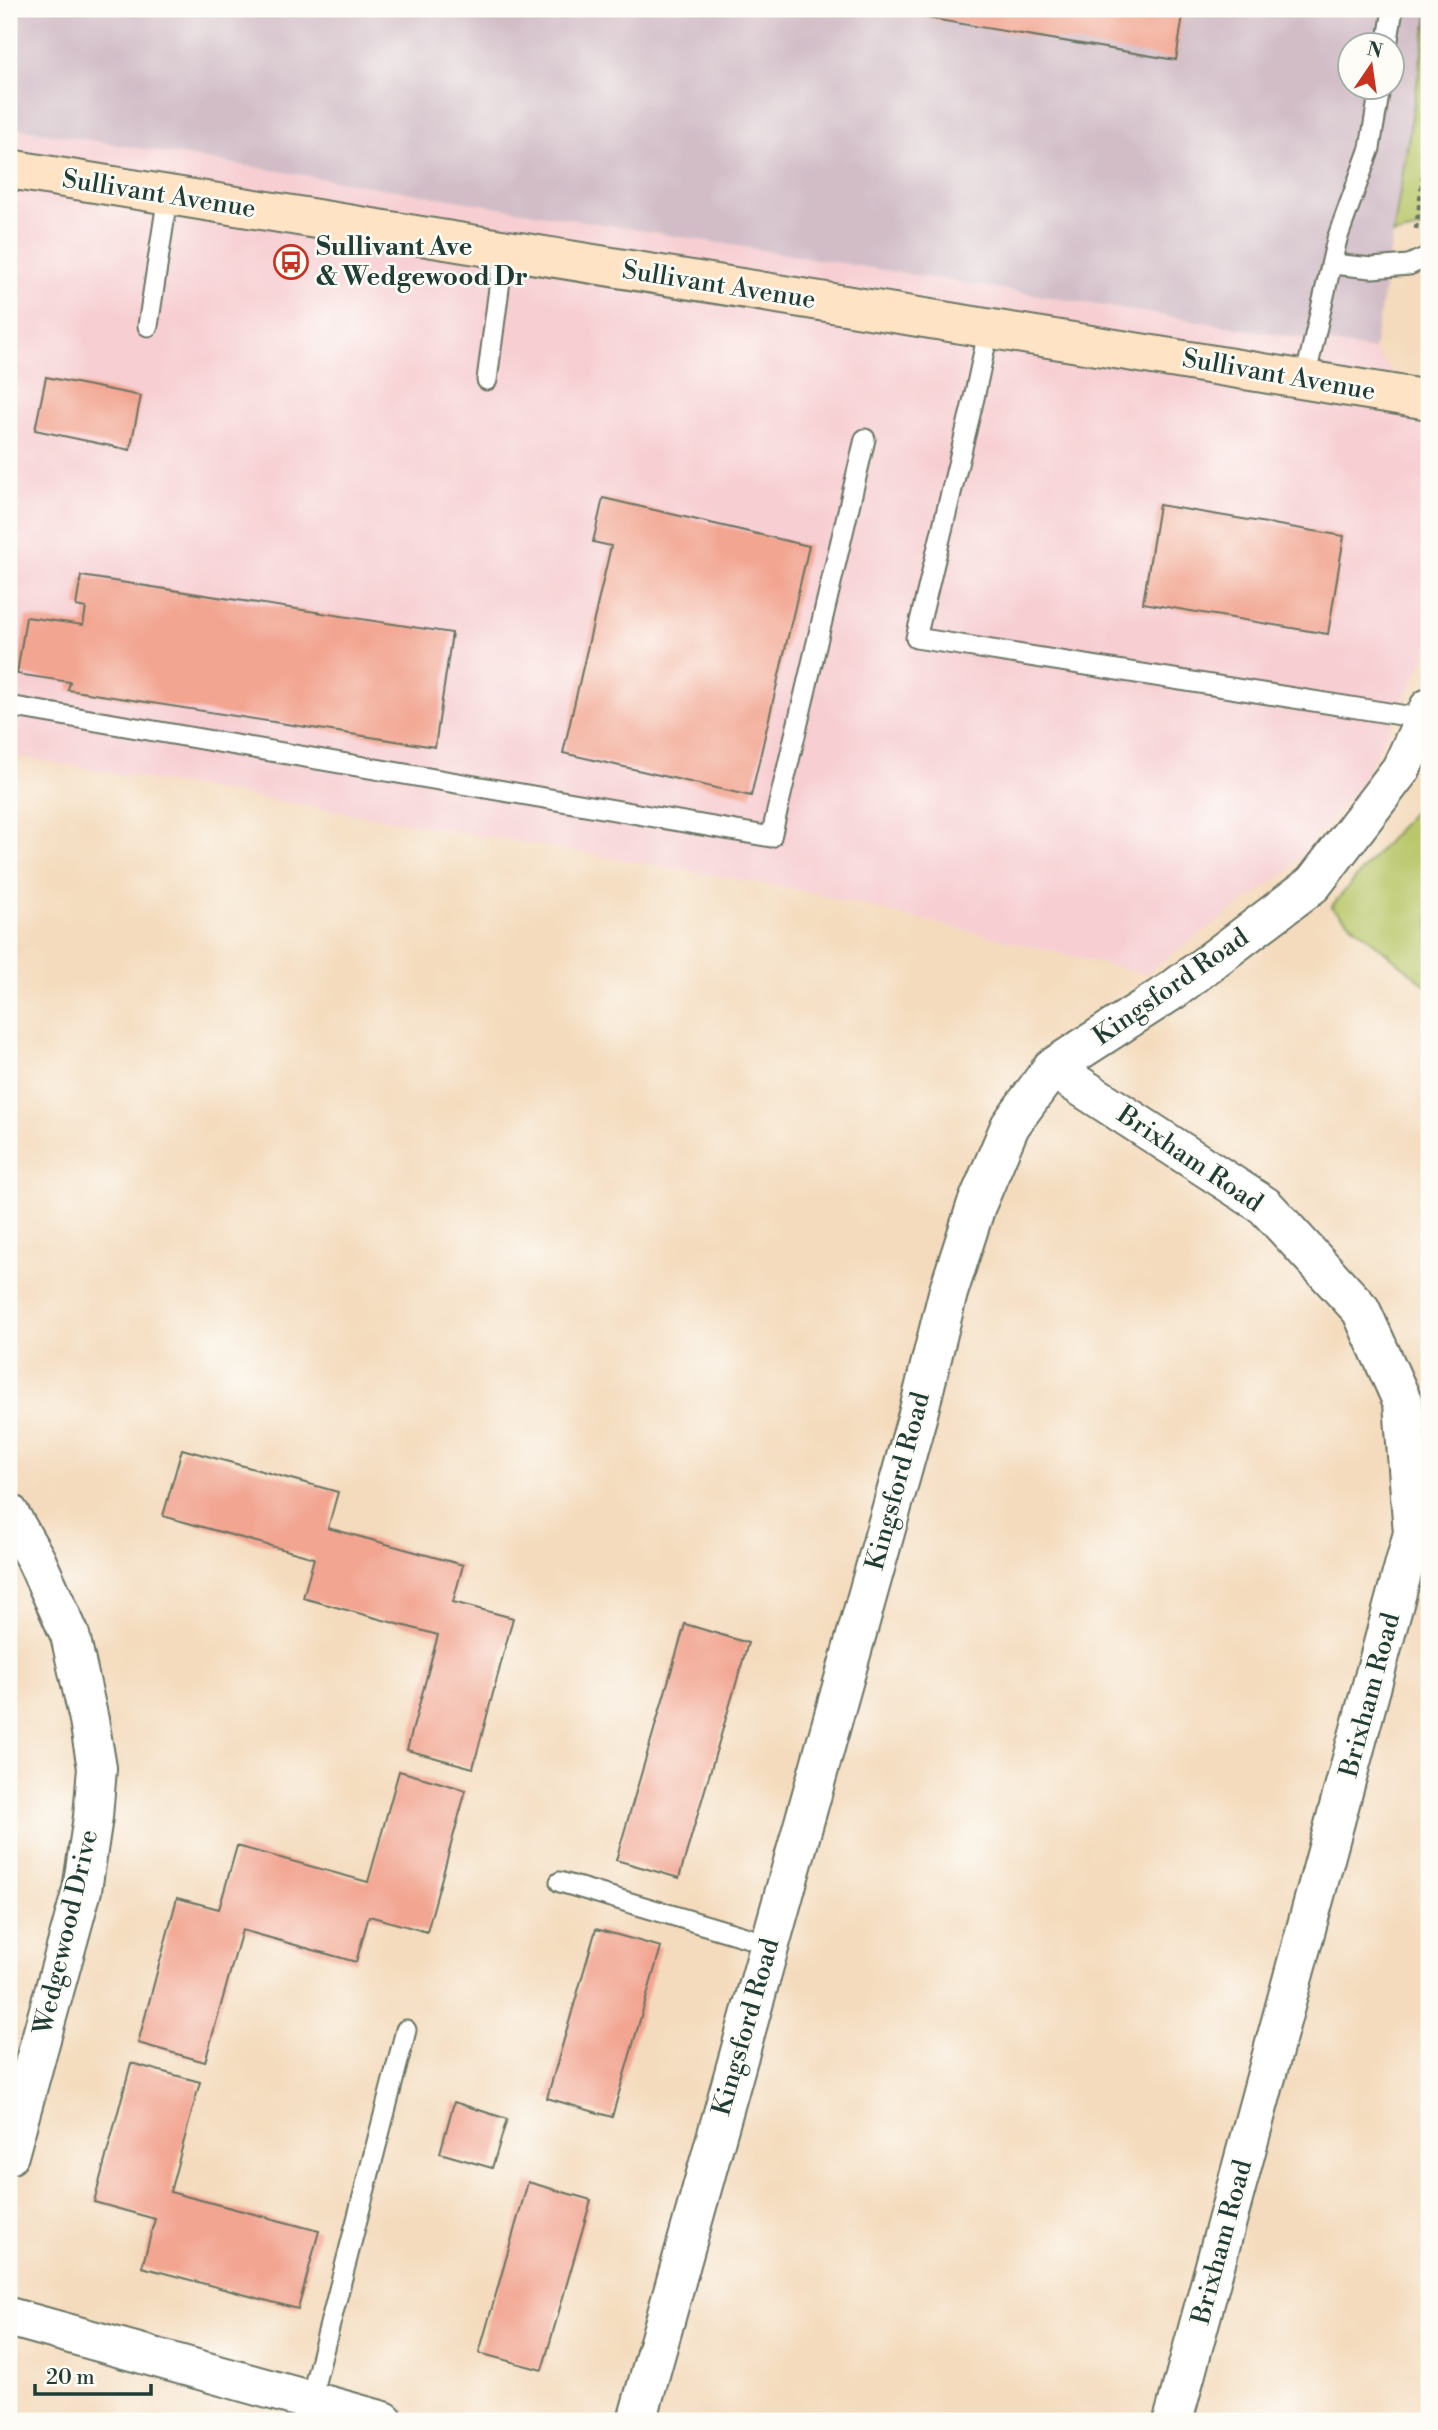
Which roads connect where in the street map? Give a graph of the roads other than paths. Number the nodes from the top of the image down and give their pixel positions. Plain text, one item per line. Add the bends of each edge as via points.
1 (1392, 9) edge
2 (1389, 32) edge
3 (1378, 102) edge
4 (9, 169) edge
5 (168, 195) junction
6 (504, 250) junction
7 (1425, 258) edge
8 (1332, 264) junction
9 (148, 326) dead end
10 (989, 328) junction
11 (1306, 379) junction
12 (487, 380) dead end
13 (1429, 400) edge
14 (865, 439) dead end
15 (9, 706) edge
16 (1427, 714) edge
17 (1052, 1068) junction
18 (9, 1513) edge
19 (560, 1882) dead end
20 (769, 1944) junction
21 (406, 2030) dead end
22 (9, 2155) edge
23 (9, 2317) edge
24 (308, 2411) edge
25 (384, 2421) edge
26 (637, 2421) edge
27 (1174, 2421) edge

1 - 2 lane
3 - 8 lane via 1370,148
4 - 5 main road, Sullivant Avenue
5 - 6 main road, Sullivant Avenue
5 - 9 lane
6 - 10 main road, Sullivant Avenue
6 - 12 lane
7 - 8 lane via 1409,265 1372,268
8 - 11 lane
10 - 11 main road, Sullivant Avenue
10 - 16 lane via 916,638
11 - 13 main road, Sullivant Avenue
14 - 15 lane via 771,837
16 - 17 street, Kingsford Road via 1401,769 1313,884 1174,990
17 - 20 street, Kingsford Road via 1010,1126 976,1206
17 - 27 street, Brixham Road via 1265,1206 1361,1310 1403,1403 1413,1533
18 - 22 street, Wedgewood Drive via 70,1635 97,1768 82,1890
19 - 20 lane
20 - 26 street, Kingsford Road
21 - 24 lane
23 - 24 street
24 - 25 street

